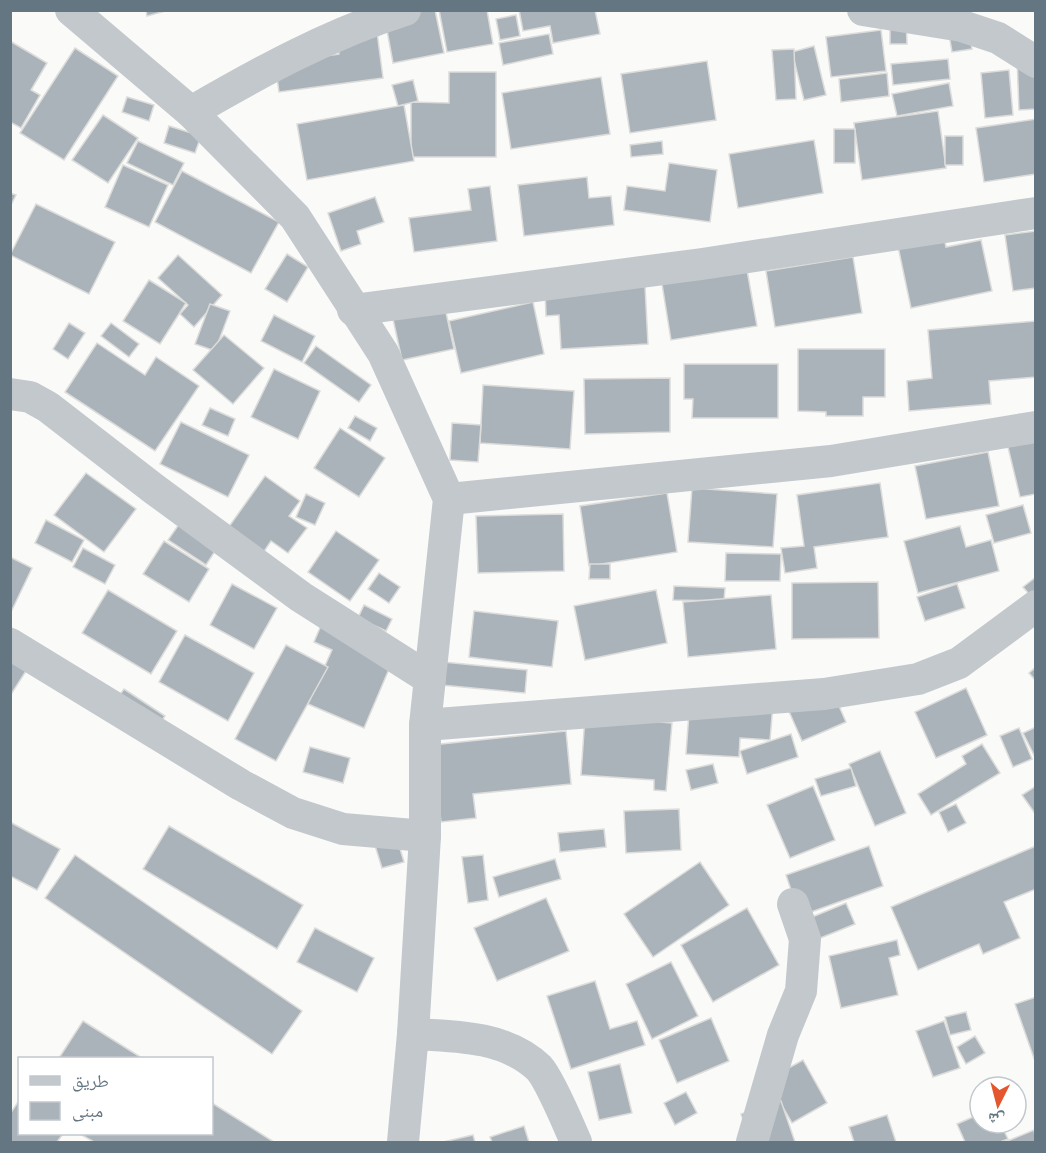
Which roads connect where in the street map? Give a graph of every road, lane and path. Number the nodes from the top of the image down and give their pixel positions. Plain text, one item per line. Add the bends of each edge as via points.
1 (71, 10) edge
2 (405, 10) edge
3 (863, 10) edge
4 (964, 18) edge
5 (1035, 62) edge
6 (191, 112) junction
7 (1035, 213) edge
8 (353, 310) junction
9 (10, 394) edge
10 (1035, 427) edge
11 (449, 499) junction
12 (1035, 606) edge
13 (10, 644) edge
14 (430, 679) junction
15 (425, 725) junction
16 (425, 836) junction
17 (793, 904) dead end
18 (413, 1034) junction
19 (403, 1143) edge
20 (576, 1143) edge
21 (752, 1143) edge

1 - 6 street
2 - 6 street via 362,24 272,66
3 - 4 street
4 - 5 street
6 - 8 street via 295,217
7 - 8 street via 702,264
8 - 11 street via 383,353
9 - 14 street via 30,397 48,407 291,590
10 - 11 street via 831,461
11 - 14 street
12 - 15 street via 959,663 918,679 824,694
13 - 16 street via 292,813 343,829
14 - 15 street
15 - 16 street
16 - 18 street
17 - 21 street via 805,939 801,991 783,1035
18 - 19 street
18 - 20 street via 468,1037 512,1050 540,1069

